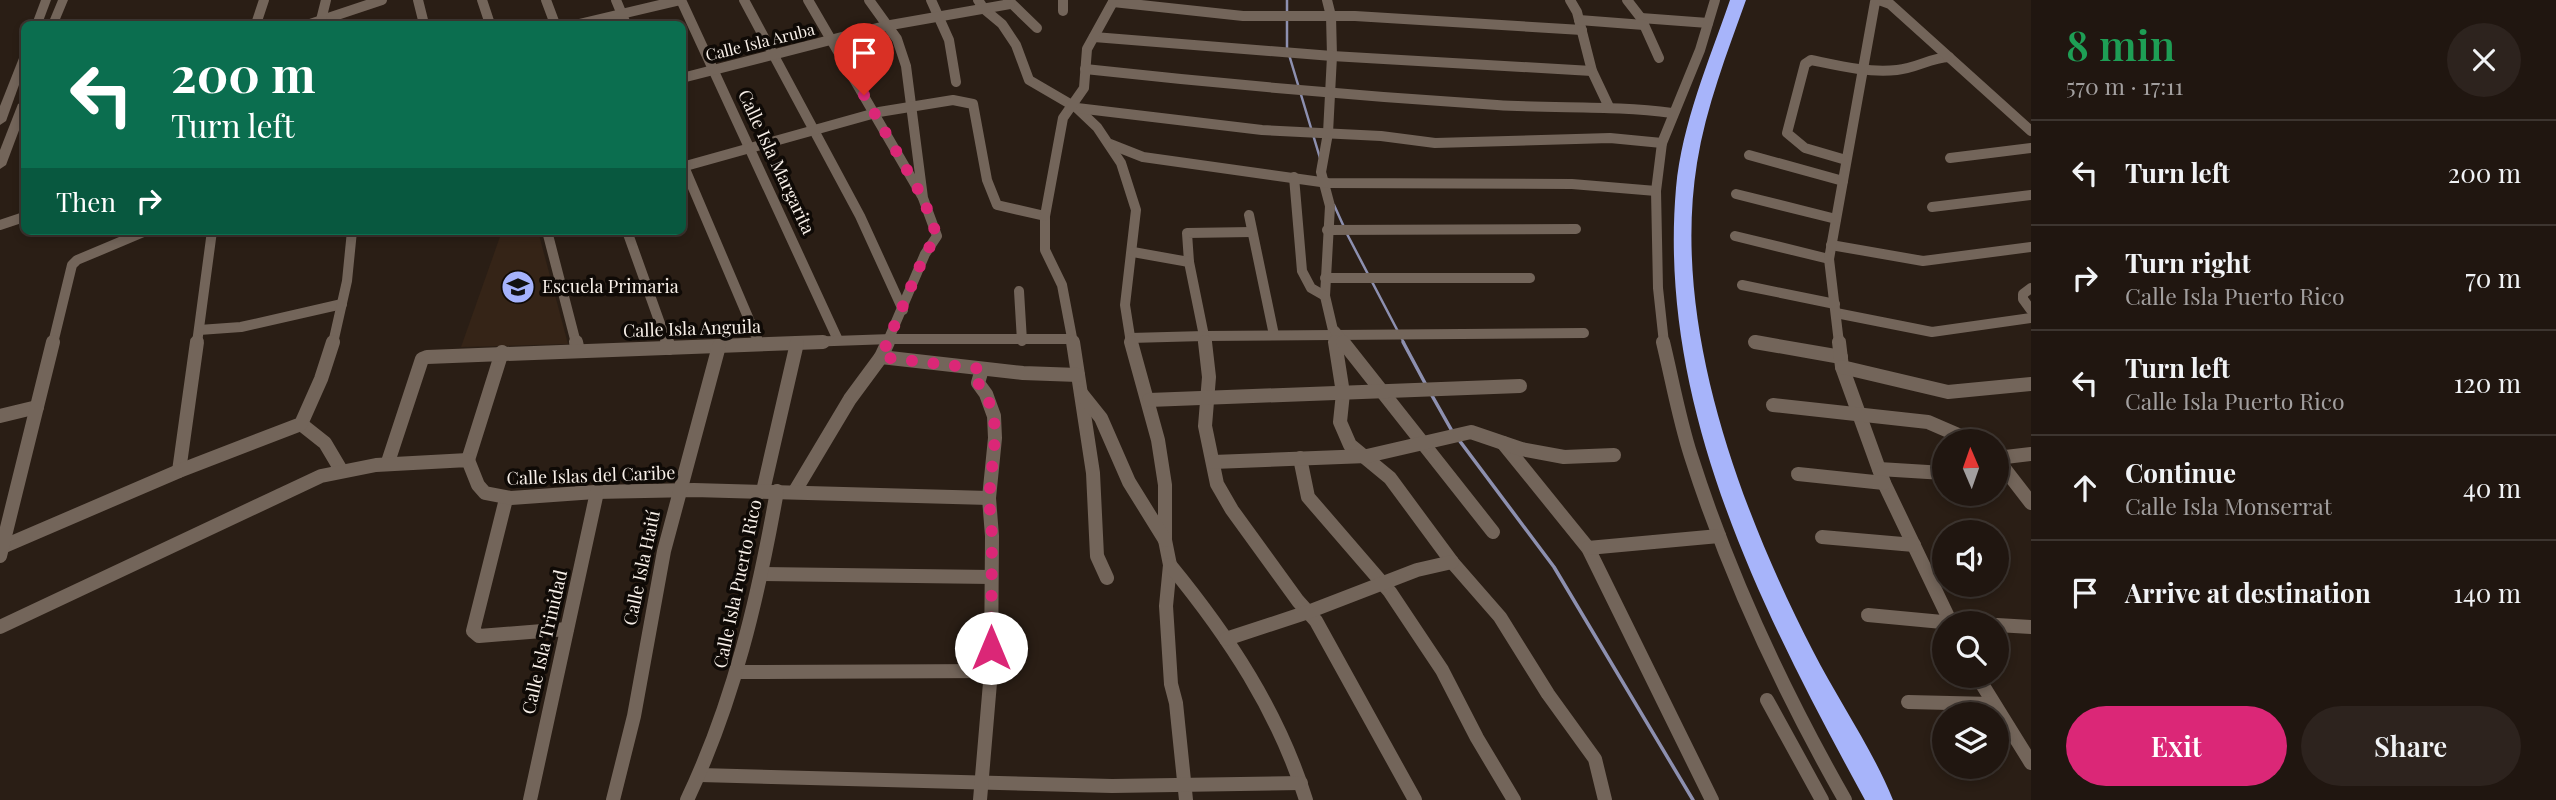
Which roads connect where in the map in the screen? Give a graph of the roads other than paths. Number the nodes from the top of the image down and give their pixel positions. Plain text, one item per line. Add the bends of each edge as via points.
1 (46, 0) edge
2 (63, 0) edge
3 (264, 0) edge
4 (326, 0) edge
5 (383, 0) edge
6 (418, 0) edge
7 (482, 0) edge
8 (546, 0) edge
9 (617, 0) edge
10 (681, 0) edge
11 (744, 0) edge
12 (808, 0) edge
13 (869, 0) edge
14 (932, 0) edge
15 (1063, 0) edge
16 (1327, 0) edge
17 (1570, 0) edge
18 (1627, 0) edge
19 (1715, 0) edge
20 (1738, 0) edge
21 (1114, 1) edge
22 (1009, 2) edge
23 (981, 5) edge
24 (1063, 11) dead end
25 (622, 14) junction
26 (1331, 16) junction
27 (940, 18) junction
28 (38, 21) edge
29 (55, 21) edge
30 (257, 21) edge
31 (321, 21) edge
32 (325, 21) edge
33 (423, 21) edge
34 (489, 21) edge
35 (554, 21) edge
36 (592, 21) edge
37 (625, 21) edge
38 (1643, 22) junction
39 (1708, 23) junction
40 (1580, 25) junction
41 (886, 26) junction
42 (1037, 28) dead end
43 (1094, 37) junction
44 (831, 40) junction
45 (774, 54) junction
46 (1332, 56) junction
47 (1949, 57) junction
48 (1659, 58) dead end
49 (21, 66) edge
50 (714, 69) junction
51 (1085, 69) junction
52 (1592, 71) junction
53 (1863, 71) junction
54 (686, 77) edge
55 (956, 82) dead end
56 (1329, 93) junction
57 (912, 105) junction
58 (1074, 107) junction
59 (1609, 107) junction
60 (21, 112) edge
61 (1672, 113) junction
62 (874, 114) junction
63 (0, 121) edge
64 (814, 129) junction
65 (2031, 131) edge
66 (1328, 134) junction
67 (1662, 143) junction
68 (1110, 144) junction
69 (750, 147) junction
70 (2031, 148) edge
71 (1749, 155) dead end
72 (1950, 158) dead end
73 (1846, 160) junction
74 (686, 164) edge
75 (0, 165) edge
76 (686, 172) edge
77 (1294, 177) junction
78 (1843, 181) junction
79 (1322, 182) junction
80 (1656, 191) junction
81 (1736, 194) dead end
82 (2031, 195) edge
83 (923, 198) junction
84 (1931, 207) dead end
85 (1249, 215) dead end
86 (1045, 216) junction
87 (21, 218) edge
88 (1836, 219) junction
89 (0, 225) edge
90 (1576, 229) dead end
91 (1327, 230) junction
92 (1252, 232) junction
93 (136, 235) edge
94 (211, 235) edge
95 (351, 235) edge
96 (548, 235) edge
97 (628, 235) edge
98 (1735, 236) dead end
99 (1831, 245) junction
100 (2031, 247) edge
101 (1133, 252) junction
102 (1829, 259) junction
103 (1189, 262) junction
104 (1325, 278) junction
105 (1530, 278) dead end
106 (1742, 285) dead end
107 (2031, 288) edge
108 (1018, 291) dead end
109 (1325, 296) junction
110 (342, 304) junction
111 (1835, 308) junction
112 (903, 310) junction
113 (2031, 310) edge
114 (2031, 318) edge
115 (199, 330) junction
116 (1334, 332) junction
117 (1584, 333) dead end
118 (1274, 335) junction
119 (1204, 336) junction
120 (1130, 338) junction
121 (891, 339) junction
122 (1072, 339) junction
123 (838, 340) junction
124 (1022, 341) junction
125 (1755, 342) dead end
126 (797, 343) junction
127 (759, 344) junction
128 (719, 346) junction
129 (669, 348) junction
130 (578, 351) junction
131 (502, 352) junction
132 (881, 357) junction
133 (1841, 362) junction
134 (982, 369) junction
135 (1078, 375) junction
136 (2031, 384) edge
137 (1520, 386) dead end
138 (1384, 392) junction
139 (1080, 393) junction
140 (1343, 393) junction
141 (1207, 397) junction
142 (1149, 400) junction
143 (1773, 405) dead end
144 (37, 407) junction
145 (1859, 415) junction
146 (0, 416) edge
147 (301, 424) junction
148 (1944, 429) edge
149 (1425, 443) junction
150 (1503, 443) junction
151 (2031, 454) edge
152 (1614, 455) dead end
153 (1367, 456) junction
154 (2009, 457) edge
155 (1300, 458) junction
156 (468, 460) junction
157 (388, 462) junction
158 (1213, 462) junction
159 (1879, 469) junction
160 (341, 470) junction
161 (179, 471) junction
162 (1932, 472) edge
163 (1798, 474) dead end
164 (2009, 475) edge
165 (2011, 478) joint
166 (1884, 483) junction
167 (679, 490) junction
168 (770, 491) junction
169 (794, 491) junction
170 (597, 492) junction
171 (989, 498) junction
172 (506, 499) junction
173 (2031, 503) edge
174 (1493, 532) dead end
175 (1720, 536) junction
176 (1822, 537) dead end
177 (1165, 540) junction
178 (1914, 545) junction
179 (1588, 548) junction
180 (1, 551) edge
181 (1452, 562) junction
182 (1170, 565) junction
183 (763, 574) junction
184 (991, 577) junction
185 (1107, 578) dead end
186 (1382, 583) junction
187 (1946, 611) edge
188 (1308, 612) junction
189 (1868, 615) dead end
190 (1932, 621) edge
191 (2009, 626) edge
192 (0, 627) edge
193 (2031, 627) edge
194 (567, 629) junction
195 (1226, 639) junction
196 (991, 671) junction
197 (740, 672) junction
198 (1767, 700) dead end
199 (1908, 702) dead end
200 (1932, 703) edge
201 (2009, 730) edge
202 (2031, 763) edge
203 (700, 775) junction
204 (980, 782) junction
205 (1301, 783) junction
206 (1186, 793) edge
207 (530, 800) edge
208 (613, 800) edge
209 (687, 800) edge
210 (980, 800) edge
211 (1306, 800) edge
212 (1415, 800) edge
213 (1514, 800) edge
214 (1605, 800) edge
215 (1712, 800) edge
216 (1822, 800) edge
217 (1845, 800) edge
218 (1880, 800) edge

1 - 28 street
2 - 29 street
3 - 30 street
4 - 31 street
5 - 32 street
6 - 33 street
7 - 34 street
8 - 35 street
9 - 25 street
10 - 25 street
10 - 50 street, Calle Isla Margarita
11 - 45 street
12 - 44 street
13 - 41 street
14 - 27 street
15 - 24 street
16 - 26 street
17 - 40 street
18 - 38 street
19 - 39 street
20 - 218 highway via 1701,110 1687,171 1683,252 1690,330 1711,425 1748,534 1806,663
21 - 26 street via 1243,16
21 - 43 street
22 - 23 street, Calle Isla Aruba
22 - 42 street
23 - 27 street, Calle Isla Aruba
23 - 58 street via 1016,45 1029,79
25 - 36 street
25 - 37 street
26 - 40 street
26 - 46 street
27 - 41 street, Calle Isla Aruba
27 - 55 street
38 - 39 street
38 - 40 street
38 - 48 street
39 - 61 street
40 - 52 street
41 - 44 street, Calle Isla Aruba
41 - 57 street via 897,39 906,66
43 - 46 street
43 - 51 street via 1085,55
44 - 45 street, Calle Isla Aruba
44 - 62 street
45 - 50 street, Calle Isla Aruba
45 - 64 street
46 - 52 street
46 - 56 street
47 - 53 street via 1930,58 1922,65 1898,70
47 - 53 street via 1890,4 1879,0
47 - 65 street
49 - 63 street
50 - 54 street, Calle Isla Aruba
50 - 69 street, Calle Isla Margarita
51 - 56 street
51 - 58 street via 1084,88
52 - 59 street
53 - 73 street
53 - 73 street via 1824,61 1805,64 1787,132 1801,146
56 - 59 street via 1529,107
56 - 66 street
57 - 62 street
57 - 83 street
57 - 86 street via 973,104 986,183 997,205
58 - 66 street
58 - 68 street
58 - 86 street via 1063,118
59 - 61 street
60 - 75 street
61 - 67 street
62 - 64 street
62 - 83 street
64 - 69 street
64 - 112 street
66 - 67 street via 1435,142 1610,138
66 - 79 street
67 - 80 street
68 - 77 street via 1143,157
68 - 101 street via 1136,210
69 - 74 street
69 - 123 street, Calle Isla Margarita
70 - 72 street
71 - 78 street
73 - 78 street
76 - 127 street
77 - 79 street
77 - 109 street via 1302,271 1311,288
78 - 88 street
79 - 80 street via 1572,184
79 - 91 street via 1330,206
80 - 175 street via 1662,336 1690,453
81 - 88 street
82 - 84 street
83 - 112 street via 937,236
85 - 92 street
86 - 122 street via 1045,250 1067,299
87 - 89 street
88 - 99 street
90 - 91 street
91 - 104 street
92 - 103 street via 1187,233
92 - 118 street
93 - 144 street via 72,265
94 - 115 street
95 - 110 street
96 - 130 street
97 - 129 street
98 - 102 street
99 - 100 street via 1923,261
99 - 102 street
101 - 103 street
101 - 120 street via 1125,305
102 - 111 street
103 - 119 street
104 - 105 street
104 - 109 street
106 - 111 street
107 - 113 street via 2023,294
108 - 124 street
109 - 116 street
110 - 115 street via 241,327
110 - 147 street via 316,391
111 - 114 street via 1931,332
111 - 133 street
112 - 121 street
115 - 161 street
116 - 117 street
116 - 118 street
116 - 138 street
116 - 140 street
118 - 119 street
119 - 120 street
119 - 141 street
120 - 142 street
121 - 123 street, Calle Isla Anguila
121 - 124 street, Calle Isla Anguila
121 - 132 street
122 - 124 street, Calle Isla Anguila
122 - 135 street
123 - 126 street, Calle Isla Anguila
125 - 133 street
126 - 127 street, Calle Isla Anguila
126 - 168 street, Calle Isla Puerto Rico
127 - 128 street, Calle Isla Anguila
128 - 129 street, Calle Isla Anguila
128 - 167 street, Calle Isla Haití
129 - 130 street, Calle Isla Anguila
130 - 131 street, Calle Isla Anguila
131 - 156 street
131 - 157 street, Calle Isla Anguila via 424,357
132 - 134 street
132 - 169 street
133 - 136 street via 1948,392
133 - 145 street
134 - 135 street
134 - 171 street via 978,383 994,416
135 - 139 street
137 - 138 street
138 - 140 street
138 - 149 street
139 - 177 street via 1101,418 1129,482
139 - 185 street via 1093,473 1097,556
140 - 141 street
140 - 153 street via 1343,432 1350,445
141 - 142 street
141 - 158 street via 1205,426
142 - 177 street via 1165,485
143 - 145 street
144 - 146 street
144 - 180 street
145 - 148 street via 1928,422
145 - 159 street
147 - 160 street via 331,450
147 - 161 street
149 - 150 street via 1471,432
149 - 153 street
149 - 174 street
150 - 152 street via 1564,457
150 - 179 street
151 - 154 street
153 - 155 street
153 - 181 street via 1390,478
155 - 158 street
155 - 186 street via 1308,497
156 - 157 street
156 - 172 street, Calle Islas del Caribe via 479,487 488,495
157 - 160 street
158 - 188 street via 1217,484 1232,510
159 - 162 street
159 - 166 street
160 - 192 street via 276,496
161 - 180 street
163 - 166 street
164 - 165 street
165 - 173 street
166 - 178 street
167 - 168 street, Calle Islas del Caribe
167 - 170 street, Calle Islas del Caribe
167 - 208 street, Calle Isla Haití
168 - 169 street, Calle Islas del Caribe
168 - 183 street, Calle Isla Puerto Rico
169 - 171 street, Calle Islas del Caribe via 897,499
170 - 172 street, Calle Islas del Caribe
170 - 194 street, Calle Isla Trinidad
171 - 184 street
172 - 194 street via 473,631 475,635
175 - 179 street
175 - 217 street via 1773,662
176 - 178 street
177 - 182 street
178 - 187 street
179 - 215 street
181 - 186 street
181 - 214 street via 1500,617 1586,744 1595,759
182 - 195 street
182 - 206 street via 1166,606 1171,684
183 - 184 street
183 - 197 street, Calle Isla Puerto Rico
184 - 196 street
186 - 188 street
186 - 213 street via 1442,670
188 - 195 street
188 - 212 street via 1356,689
189 - 190 street
191 - 193 street
194 - 207 street, Calle Isla Trinidad
195 - 205 street via 1260,687
196 - 197 street
196 - 204 street
197 - 203 street, Calle Isla Puerto Rico
198 - 216 street
199 - 200 street
201 - 202 street
203 - 204 street
203 - 209 street, Calle Isla Puerto Rico
204 - 206 street
204 - 210 street
205 - 206 street
205 - 211 street

